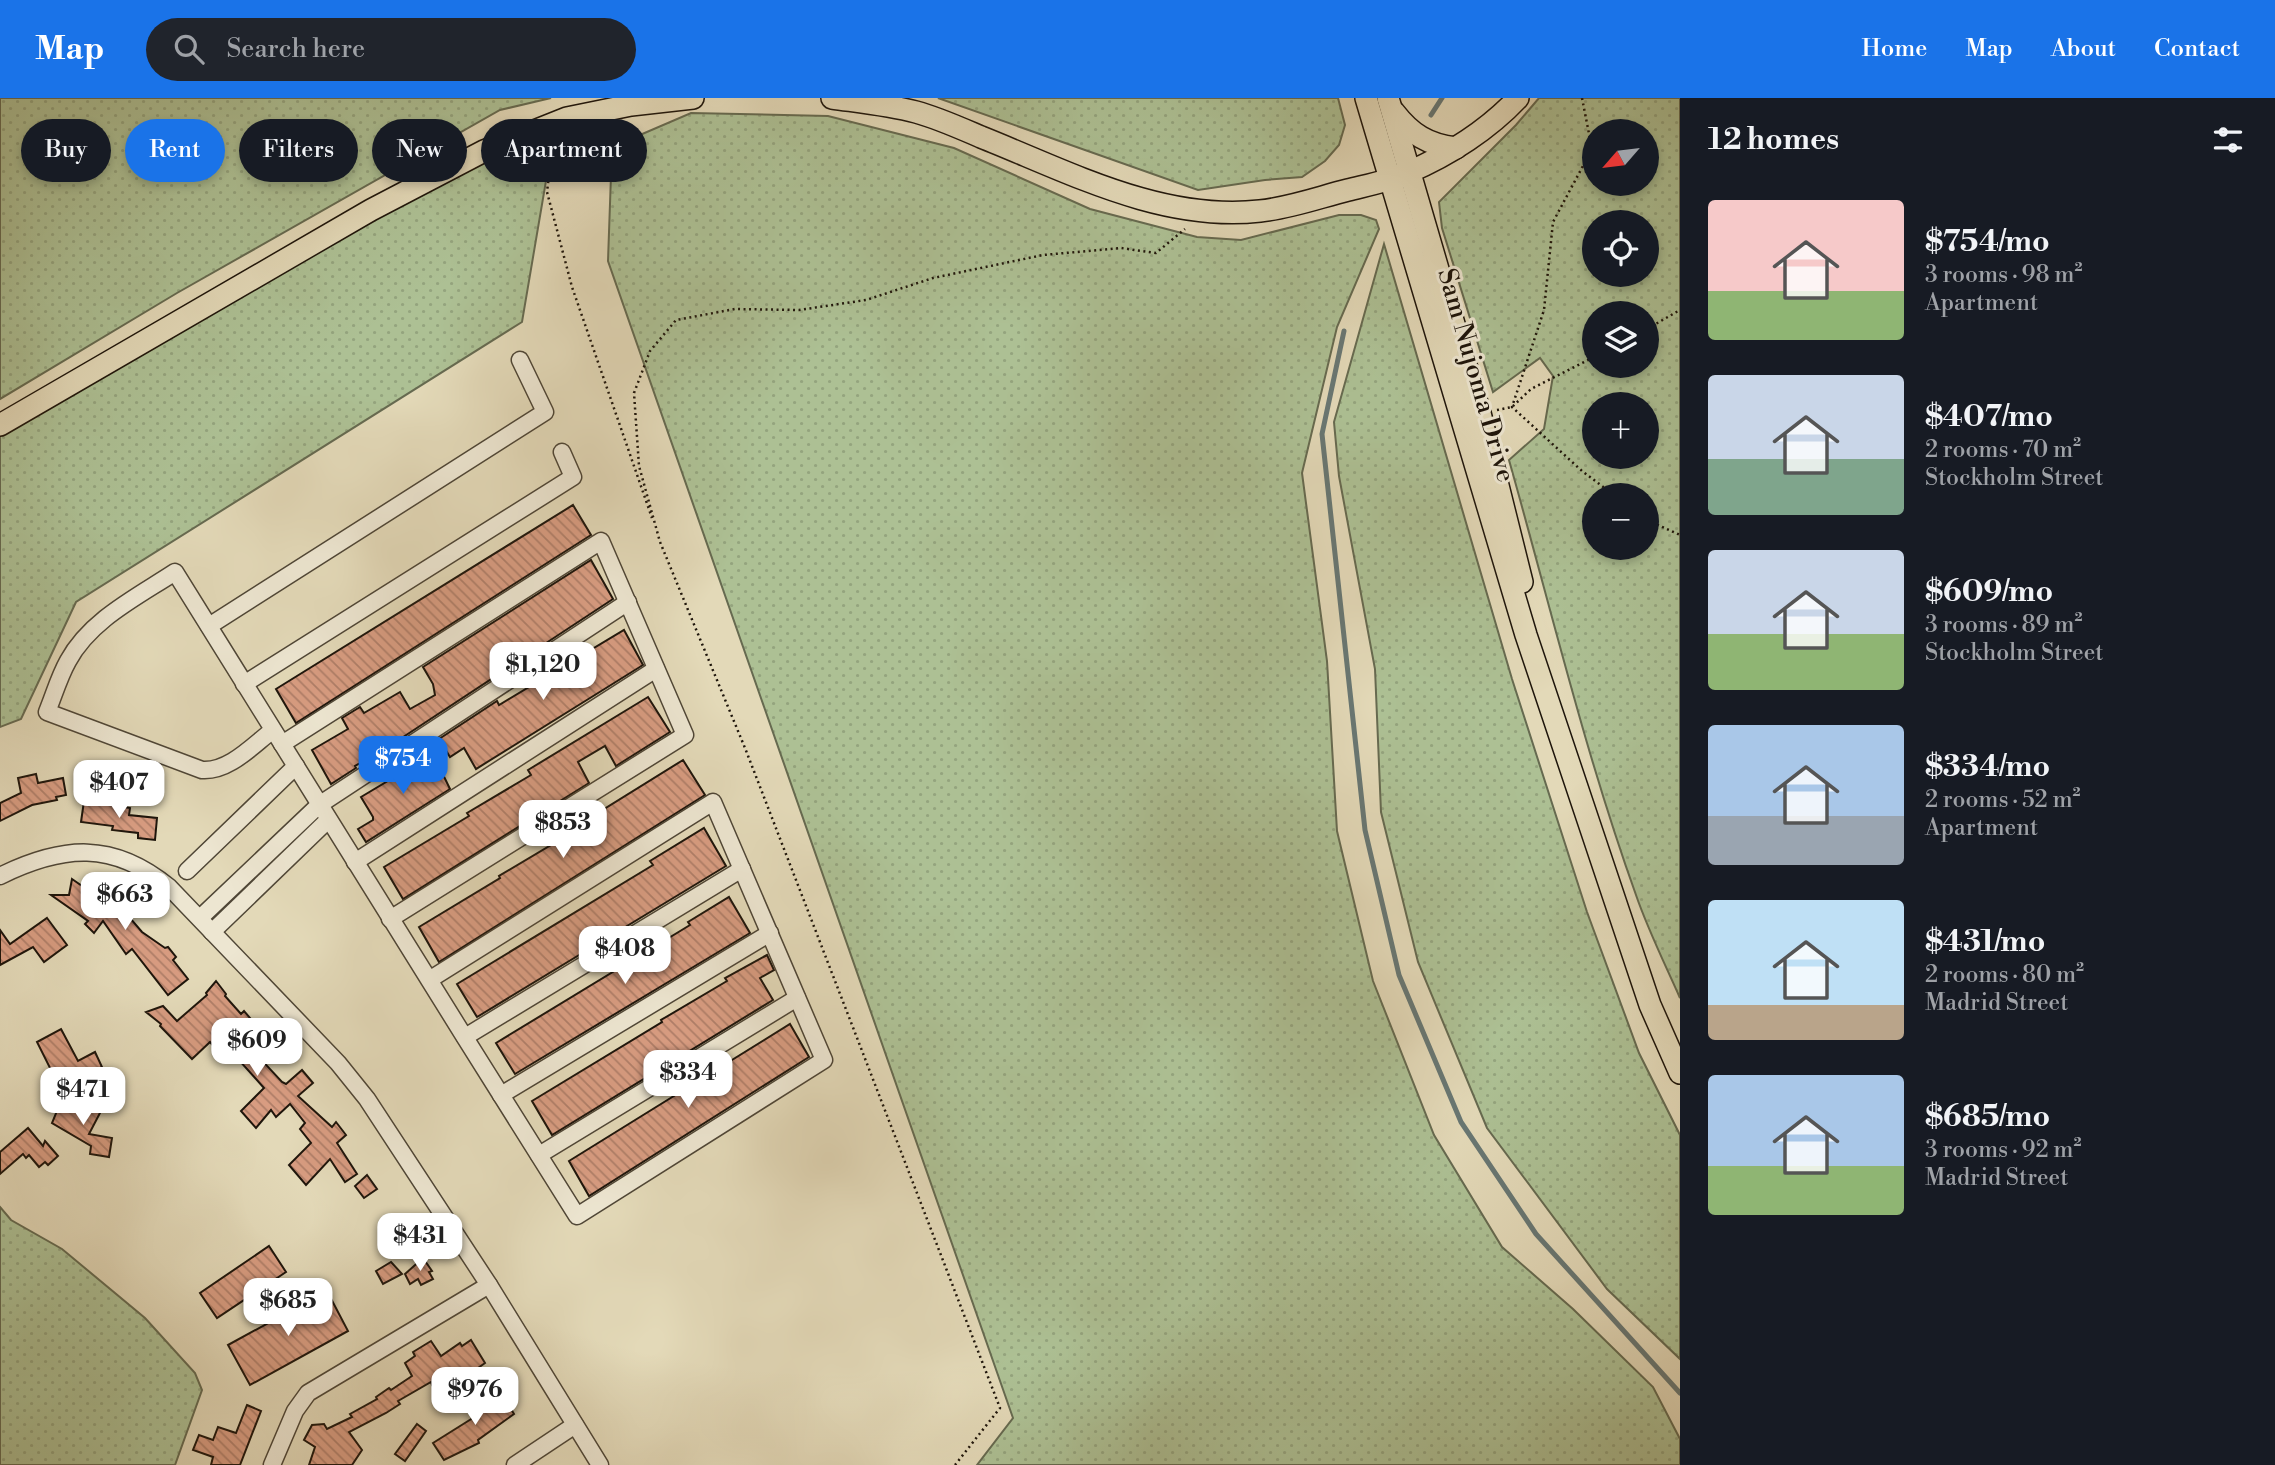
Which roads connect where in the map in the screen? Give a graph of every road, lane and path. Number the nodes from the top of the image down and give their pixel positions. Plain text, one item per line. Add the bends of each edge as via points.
1 (693, 98) edge
2 (832, 98) edge
3 (1366, 98) edge
4 (1518, 98) edge
5 (1582, 98) edge
6 (1390, 103) edge
7 (568, 119) edge
8 (1456, 148) junction
9 (481, 153) edge
10 (1399, 176) junction
11 (548, 182) edge
12 (1206, 211) junction
13 (1680, 310) edge
14 (1659, 322) edge
15 (520, 360) dead end
16 (1582, 363) edge
17 (1513, 407) junction
18 (1480, 413) junction
19 (0, 425) edge
20 (562, 452) dead end
21 (1598, 483) edge
22 (1659, 525) edge
23 (1680, 534) edge
24 (660, 542) junction
25 (628, 602) junction
26 (209, 626) junction
27 (1538, 666) junction
28 (656, 669) junction
29 (244, 684) junction
30 (277, 737) junction
31 (296, 766) junction
32 (319, 805) junction
33 (328, 820) junction
34 (355, 862) junction
35 (742, 869) junction
36 (187, 871) dead end
37 (0, 876) edge
38 (200, 918) junction
39 (390, 919) junction
40 (212, 932) junction
41 (769, 933) junction
42 (429, 981) junction
43 (797, 998) junction
44 (465, 1037) junction
45 (1680, 1073) edge
46 (501, 1095) junction
47 (539, 1155) junction
48 (489, 1285) junction
49 (575, 1425) junction
50 (272, 1465) edge
51 (515, 1465) edge
52 (600, 1465) edge
53 (955, 1465) edge

1 - 7 main road via 631,104
2 - 12 main road via 916,113 1081,179 1132,196
3 - 10 main road, Sam Nujoma Drive
4 - 8 main road
5 - 17 path via 1592,149 1553,222 1544,310
6 - 8 main road via 1410,130 1424,140
6 - 10 main road, Sam Nujoma Drive
8 - 10 main road
9 - 19 main road via 371,210
10 - 12 main road via 1260,211
10 - 18 main road, Sam Nujoma Drive
10 - 27 main road, Sam Nujoma Drive via 1488,512
11 - 24 path via 572,286
12 - 24 path via 1156,253 1121,248 1043,255 933,278 866,300 799,310 735,309 676,320 650,351 634,393 639,466
13 - 14 path
15 - 26 street via 545,412
16 - 17 path via 1531,389
17 - 18 path
17 - 21 path
18 - 27 main road, Sam Nujoma Drive via 1535,632
20 - 29 street via 573,477
22 - 23 path
24 - 53 path via 745,748 1000,1408
25 - 28 street
25 - 30 street via 601,541
25 - 32 street
26 - 29 street
26 - 30 street via 175,572 103,619 87,635 68,661 47,712 202,770 223,767
27 - 45 main road, Sam Nujoma Drive via 1650,1005
28 - 34 street
28 - 39 street via 685,735
29 - 30 street
30 - 31 street
31 - 32 street
31 - 36 street
32 - 33 street
32 - 38 street
33 - 34 street
33 - 40 street
34 - 39 street
35 - 41 street
35 - 42 street via 713,802
35 - 44 street
37 - 38 street via 58,854 118,857 148,870
38 - 40 street
39 - 42 street
40 - 48 street via 367,1099
41 - 43 street
41 - 46 street
42 - 44 street
43 - 47 street
43 - 47 street via 824,1060 577,1216
44 - 46 street
46 - 47 street
48 - 49 street
48 - 50 street via 307,1393
49 - 51 street
49 - 52 street

